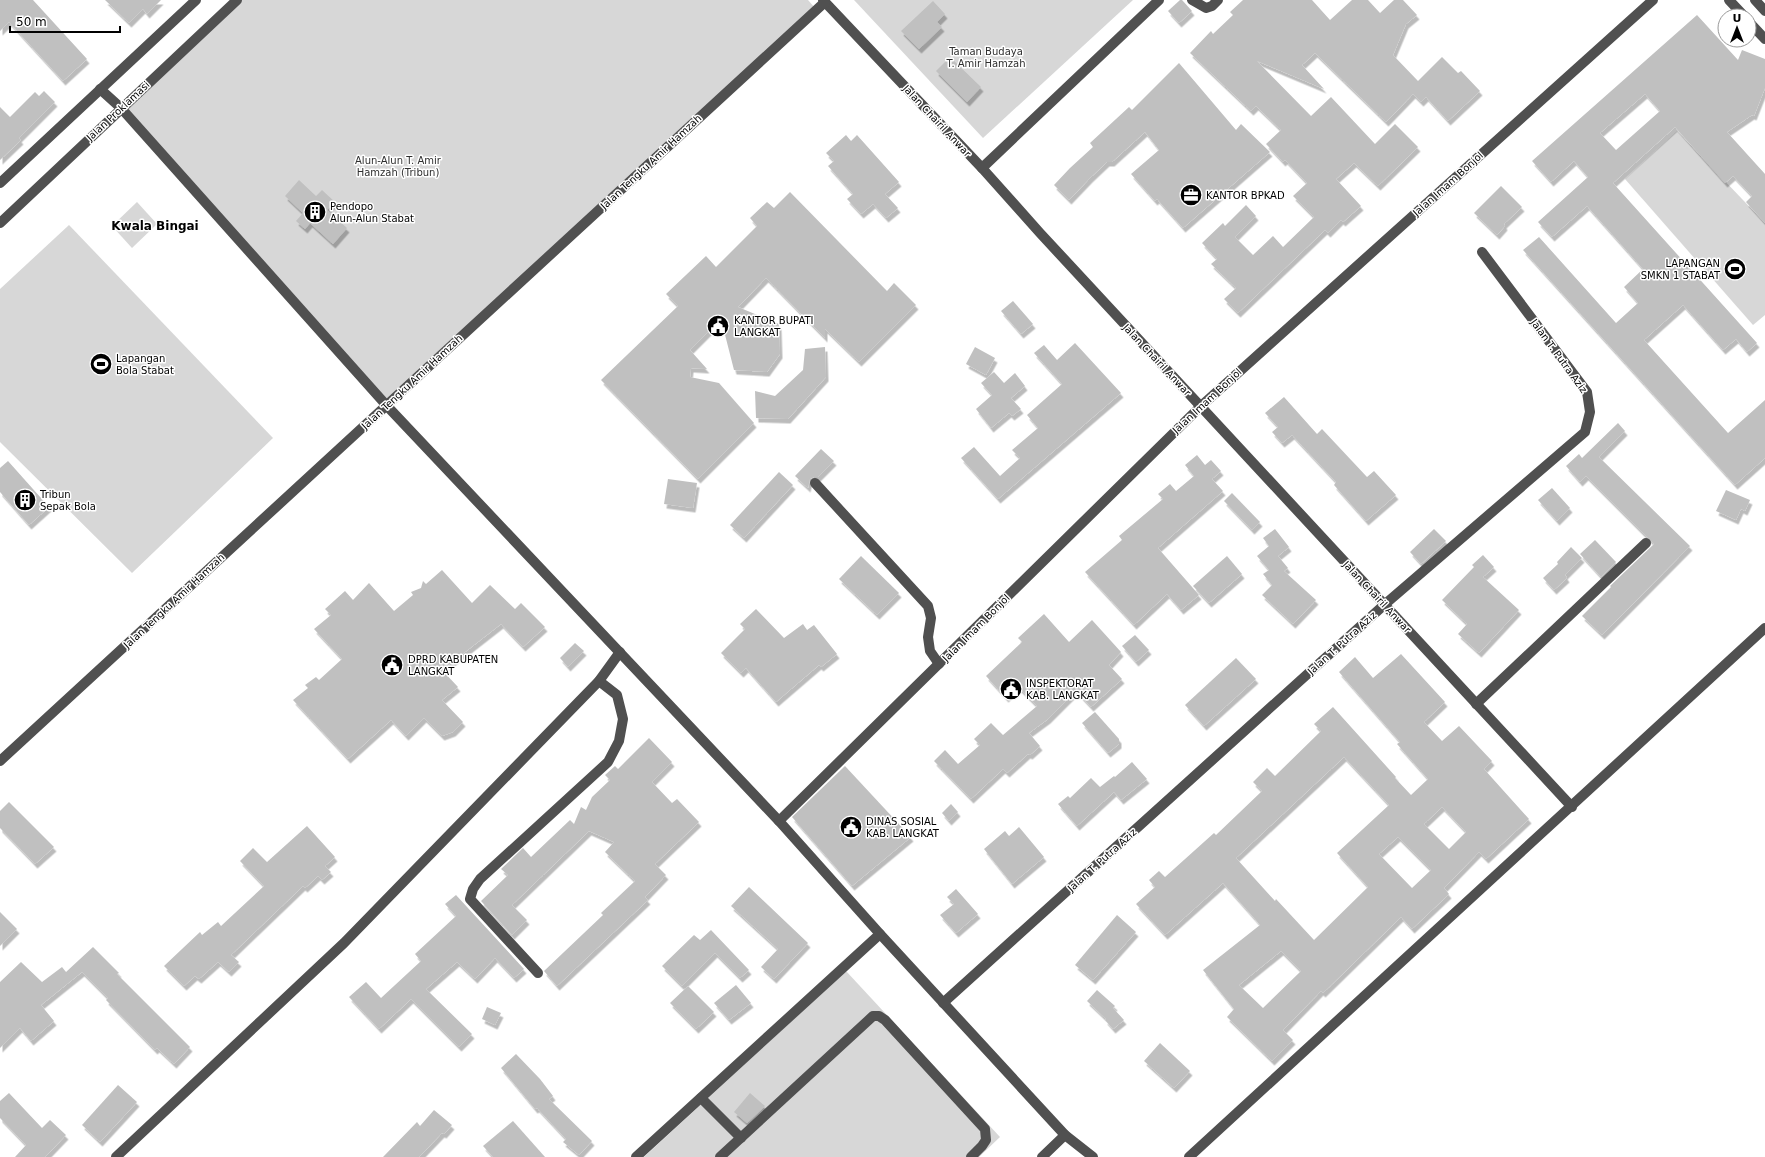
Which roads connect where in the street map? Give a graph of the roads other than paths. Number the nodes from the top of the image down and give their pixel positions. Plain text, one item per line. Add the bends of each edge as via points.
1 (196, 0) edge
2 (236, 0) edge
3 (1159, 0) edge
4 (1192, 0) edge
5 (1218, 0) edge
6 (1653, 0) edge
7 (1729, 0) edge
8 (1755, 0) edge
9 (824, 1) edge
10 (1736, 8) edge
11 (1765, 11) edge
12 (1757, 30) edge
13 (1765, 39) edge
14 (100, 89) junction
15 (121, 108) junction
16 (982, 168) junction
17 (0, 183) edge
18 (0, 223) edge
19 (1482, 252) dead end
20 (387, 406) junction
21 (1200, 406) junction
22 (815, 483) dead end
23 (1646, 543) dead end
24 (1384, 605) junction
25 (1765, 628) edge
26 (620, 652) junction
27 (939, 664) junction
28 (599, 681) junction
29 (1476, 704) junction
30 (0, 761) edge
31 (1572, 807) junction
32 (779, 821) junction
33 (880, 934) junction
34 (538, 973) dead end
35 (943, 1003) junction
36 (701, 1098) junction
37 (1065, 1136) junction
38 (741, 1138) junction
39 (116, 1157) edge
40 (636, 1157) edge
41 (720, 1157) edge
42 (971, 1157) edge
43 (1042, 1157) edge
44 (1093, 1157) edge
45 (1189, 1157) edge

1 - 14 street
2 - 15 street, Jalan Proklamasi
3 - 16 street
4 - 5 street via 1206,8
6 - 21 street, Jalan Imam Bonjol
7 - 10 street
8 - 11 street
9 - 16 street, Jalan Chairil Anwar
9 - 20 street, Jalan Tengku Amir Hamzah
12 - 13 street
14 - 15 street
14 - 17 street
15 - 18 street, Jalan Proklamasi
15 - 20 street
16 - 21 street, Jalan Chairil Anwar
19 - 24 street, Jalan T. Putra Aziz via 1587,392 1590,412 1585,432
20 - 26 street
20 - 30 street, Jalan Tengku Amir Hamzah
21 - 24 street, Jalan Chairil Anwar
21 - 27 street, Jalan Imam Bonjol
22 - 27 street via 928,606 931,618 928,637 930,651
23 - 29 street
24 - 29 street, Jalan Chairil Anwar
24 - 35 street, Jalan T. Putra Aziz
25 - 31 street
26 - 28 street
26 - 32 street
27 - 32 street, Jalan Imam Bonjol
28 - 34 street via 617,695 624,719 619,741 608,762 480,879 470,899
28 - 39 street via 344,943
29 - 31 street, Jalan Chairil Anwar
31 - 45 street
32 - 33 street
33 - 35 street
33 - 36 street
35 - 37 street
36 - 38 street
36 - 40 street
37 - 43 street
37 - 44 street
38 - 41 street
38 - 42 street via 865,1022 873,1016 878,1016 885,1020 985,1129 986,1140

